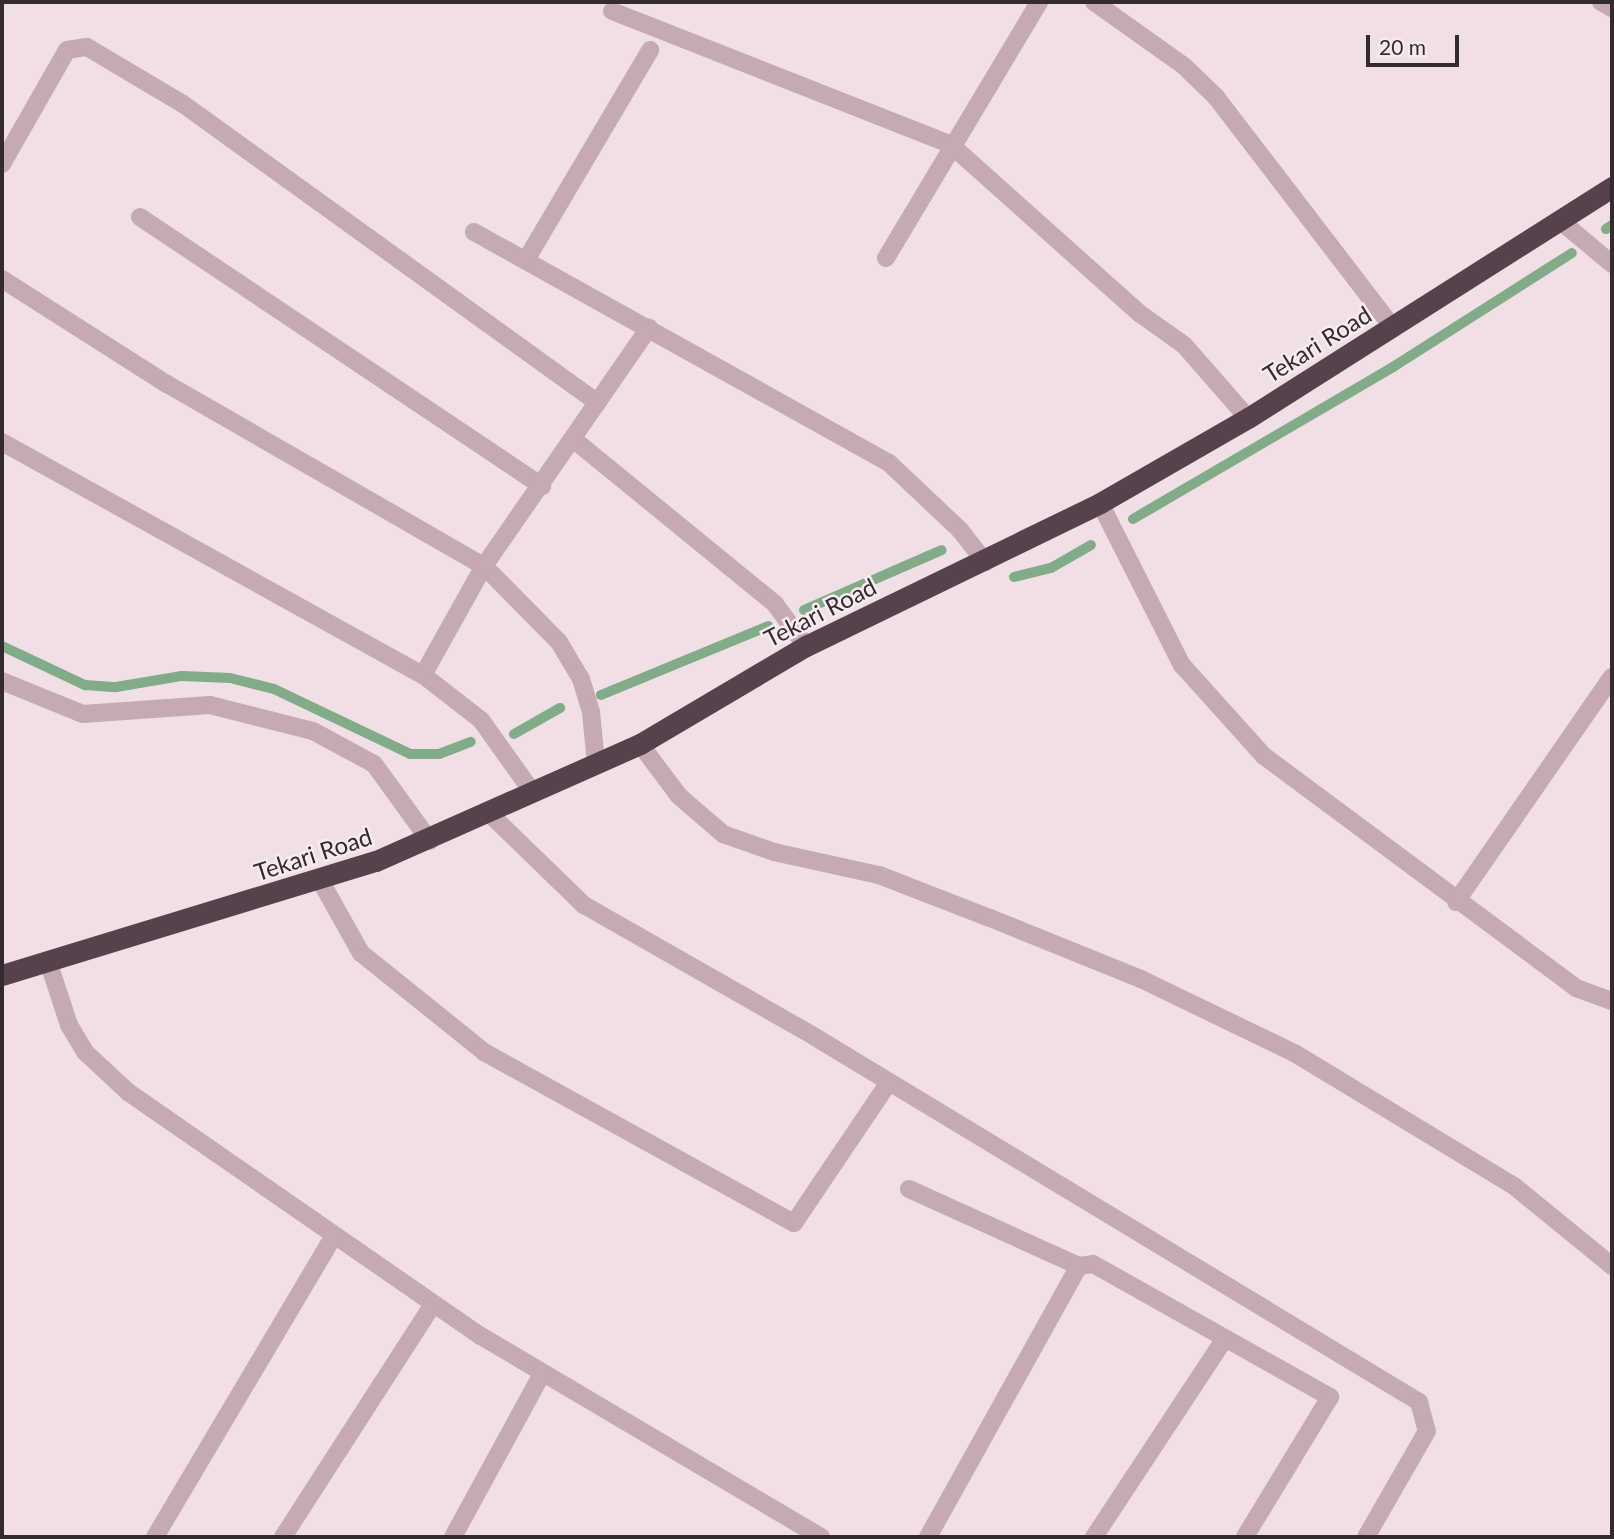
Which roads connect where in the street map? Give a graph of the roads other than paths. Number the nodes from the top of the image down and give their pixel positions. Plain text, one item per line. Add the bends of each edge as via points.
1 (1039, 2) edge
2 (1094, 2) edge
3 (1601, 2) edge
4 (1612, 8) edge
5 (612, 12) dead end
6 (650, 50) dead end
7 (950, 144) junction
8 (2, 164) edge
9 (1612, 187) edge
10 (140, 217) dead end
11 (1563, 223) junction
12 (474, 232) dead end
13 (886, 258) dead end
14 (526, 260) junction
15 (1612, 264) edge
16 (2, 279) edge
17 (649, 328) junction
18 (1393, 328) junction
19 (598, 403) junction
20 (1248, 418) junction
21 (573, 439) junction
22 (2, 442) edge
23 (542, 486) junction
24 (1100, 503) junction
25 (985, 562) junction
26 (484, 566) junction
27 (806, 646) junction
28 (423, 675) junction
29 (1612, 677) edge
30 (2, 681) edge
31 (640, 744) junction
32 (596, 764) junction
33 (533, 793) junction
34 (490, 814) junction
35 (430, 841) junction
36 (320, 880) junction
37 (1457, 902) junction
38 (48, 961) junction
39 (2, 975) edge
40 (1612, 1001) edge
41 (889, 1082) junction
42 (909, 1189) dead end
43 (334, 1235) junction
44 (1079, 1266) junction
45 (1612, 1266) edge
46 (433, 1304) junction
47 (1223, 1341) junction
48 (542, 1374) junction
49 (155, 1537) edge
50 (283, 1537) edge
51 (453, 1537) edge
52 (821, 1537) edge
53 (928, 1537) edge
54 (1094, 1537) edge
55 (1245, 1537) edge
56 (1366, 1537) edge

1 - 7 street
2 - 18 street via 1184,66 1216,97
3 - 4 street
5 - 7 street
6 - 14 street
7 - 13 street
7 - 20 street via 1139,313 1184,345
8 - 19 street via 67,50 87,47 183,104
9 - 11 highway, Tekari Road
10 - 23 street
11 - 15 street
11 - 18 highway, Tekari Road
12 - 14 street
14 - 17 street
16 - 26 street via 167,384
17 - 19 street
17 - 25 street via 889,463 960,530
18 - 20 highway, Tekari Road
19 - 21 street
20 - 24 highway, Tekari Road
21 - 23 street
21 - 27 street via 775,604
22 - 28 street
23 - 26 street
24 - 25 highway, Tekari Road
24 - 37 street via 1182,665 1220,713 1329,810
25 - 27 highway, Tekari Road
26 - 28 street
26 - 32 street via 559,642 581,679 592,712
27 - 31 highway, Tekari Road
28 - 33 street via 481,720
29 - 37 street
30 - 35 street via 83,714 210,705 244,709 313,731 374,764
31 - 32 highway, Tekari Road
31 - 45 street via 679,796 723,834 774,852 879,875 978,913 1141,979 1296,1054 1514,1185
32 - 33 highway, Tekari Road
33 - 34 highway, Tekari Road
34 - 35 highway, Tekari Road
34 - 41 street via 584,905
35 - 36 highway, Tekari Road
36 - 38 highway, Tekari Road
36 - 41 street via 361,953 484,1052 794,1223
37 - 40 street via 1576,988
38 - 39 highway, Tekari Road
38 - 43 street via 69,1025 102,1073
41 - 56 street via 1419,1402 1427,1431
42 - 44 street
43 - 46 street
43 - 49 street
44 - 47 street via 1093,1264 1199,1321
44 - 53 street
46 - 48 street
46 - 50 street
47 - 54 street
47 - 55 street via 1330,1397
48 - 51 street
48 - 52 street

